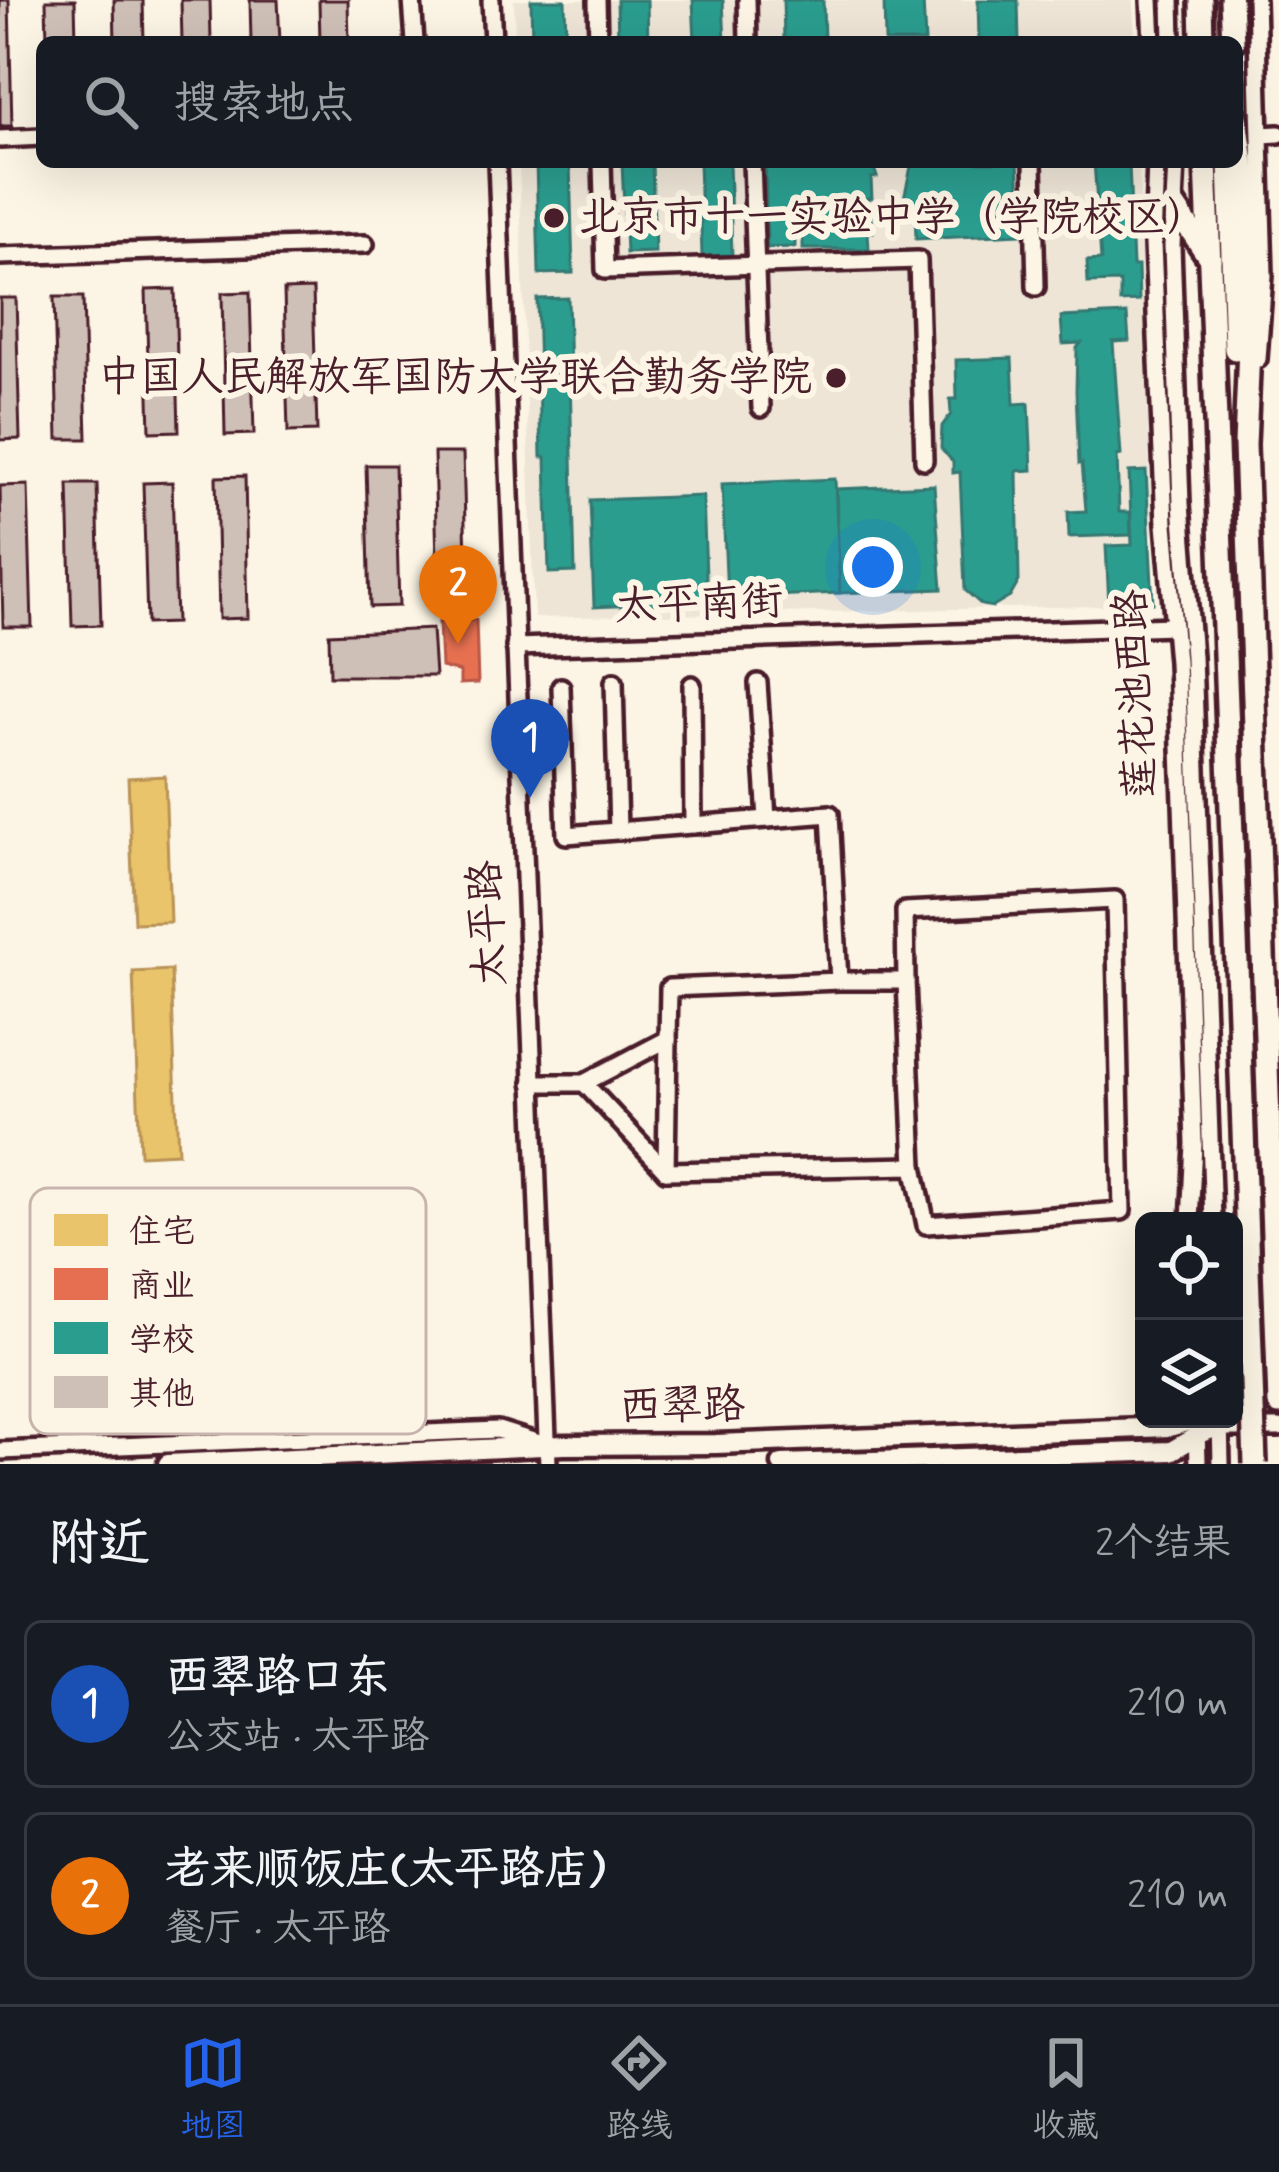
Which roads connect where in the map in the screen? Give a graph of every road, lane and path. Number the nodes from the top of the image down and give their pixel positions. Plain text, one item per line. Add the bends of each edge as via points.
1 (412, 0) edge
2 (491, 0) edge
3 (597, 0) edge
4 (747, 0) edge
5 (1150, 0) edge
6 (1171, 0) edge
7 (1201, 0) edge
8 (1231, 0) edge
9 (1256, 0) edge
10 (415, 36) edge
11 (493, 36) edge
12 (598, 36) edge
13 (748, 36) edge
14 (1152, 36) edge
15 (1172, 36) edge
16 (1202, 36) edge
17 (1233, 36) edge
18 (1279, 134) edge
19 (1261, 135) junction
20 (36, 137) edge
21 (0, 139) edge
22 (1243, 160) edge
23 (497, 168) edge
24 (602, 168) edge
25 (752, 168) edge
26 (1033, 168) edge
27 (1157, 168) edge
28 (1174, 168) edge
29 (1206, 168) edge
30 (1229, 168) edge
31 (1164, 205) junction
32 (365, 244) dead end
33 (0, 256) edge
34 (1210, 259) junction
35 (755, 265) junction
36 (1036, 287) dead end
37 (761, 408) dead end
38 (1245, 445) junction
39 (924, 460) dead end
40 (1174, 626) junction
41 (515, 647) junction
42 (614, 682) dead end
43 (758, 683) dead end
44 (692, 686) dead end
45 (561, 687) dead end
46 (767, 819) junction
47 (693, 825) junction
48 (618, 831) junction
49 (839, 981) junction
50 (906, 981) junction
51 (668, 1039) junction
52 (532, 1083) junction
53 (584, 1083) junction
54 (914, 1166) junction
55 (666, 1171) junction
56 (1191, 1212) edge
57 (1214, 1212) edge
58 (1279, 1403) edge
59 (1243, 1426) edge
60 (1142, 1428) edge
61 (1194, 1428) edge
62 (1197, 1428) edge
63 (1220, 1428) edge
64 (1279, 1428) edge
65 (426, 1433) edge
66 (403, 1434) edge
67 (0, 1451) edge
68 (548, 1455) edge
69 (168, 1464) edge
70 (782, 1464) edge
71 (1198, 1464) edge
72 (1221, 1464) edge
73 (1256, 1464) edge

1 - 10 street
2 - 11 street
3 - 12 street
4 - 13 street
5 - 14 street
6 - 15 street
7 - 16 highway
8 - 17 highway
9 - 19 street
18 - 19 street
19 - 38 street via 1262,313
20 - 21 street
22 - 38 highway via 1252,275
23 - 41 street, 太平路
24 - 35 street via 605,270
25 - 35 street
26 - 36 street
27 - 31 street, 莲花池西路
28 - 31 street, 莲花池西路
29 - 34 highway, 莲花池西路
30 - 38 highway
31 - 34 highway
31 - 40 street, 莲花池西路 via 1164,501
31 - 57 street, 莲花池西路 via 1193,657
32 - 33 street
34 - 73 highway, 莲花池西路, bridge
35 - 37 street
35 - 39 street via 918,260
38 - 58 highway
40 - 41 street, 太平南街
40 - 56 street, 莲花池西路 via 1195,1144
41 - 52 street, 太平路
42 - 48 street
43 - 46 street
44 - 47 street
45 - 48 street via 566,836
46 - 47 street
46 - 49 street via 830,814
47 - 48 street
49 - 50 street
49 - 51 street via 669,988
50 - 54 street
50 - 54 street via 904,911 1114,900 1122,1210 926,1226
51 - 53 street
51 - 55 street
52 - 53 street
52 - 68 street, 太平路
53 - 55 street
54 - 55 street
59 - 64 street
60 - 68 main road, 西翠路
61 - 70 main road, 西翠路 via 1172,1451
62 - 71 street
63 - 72 street
65 - 68 street via 498,1430
66 - 67 street
68 - 69 main road, 西翠路

